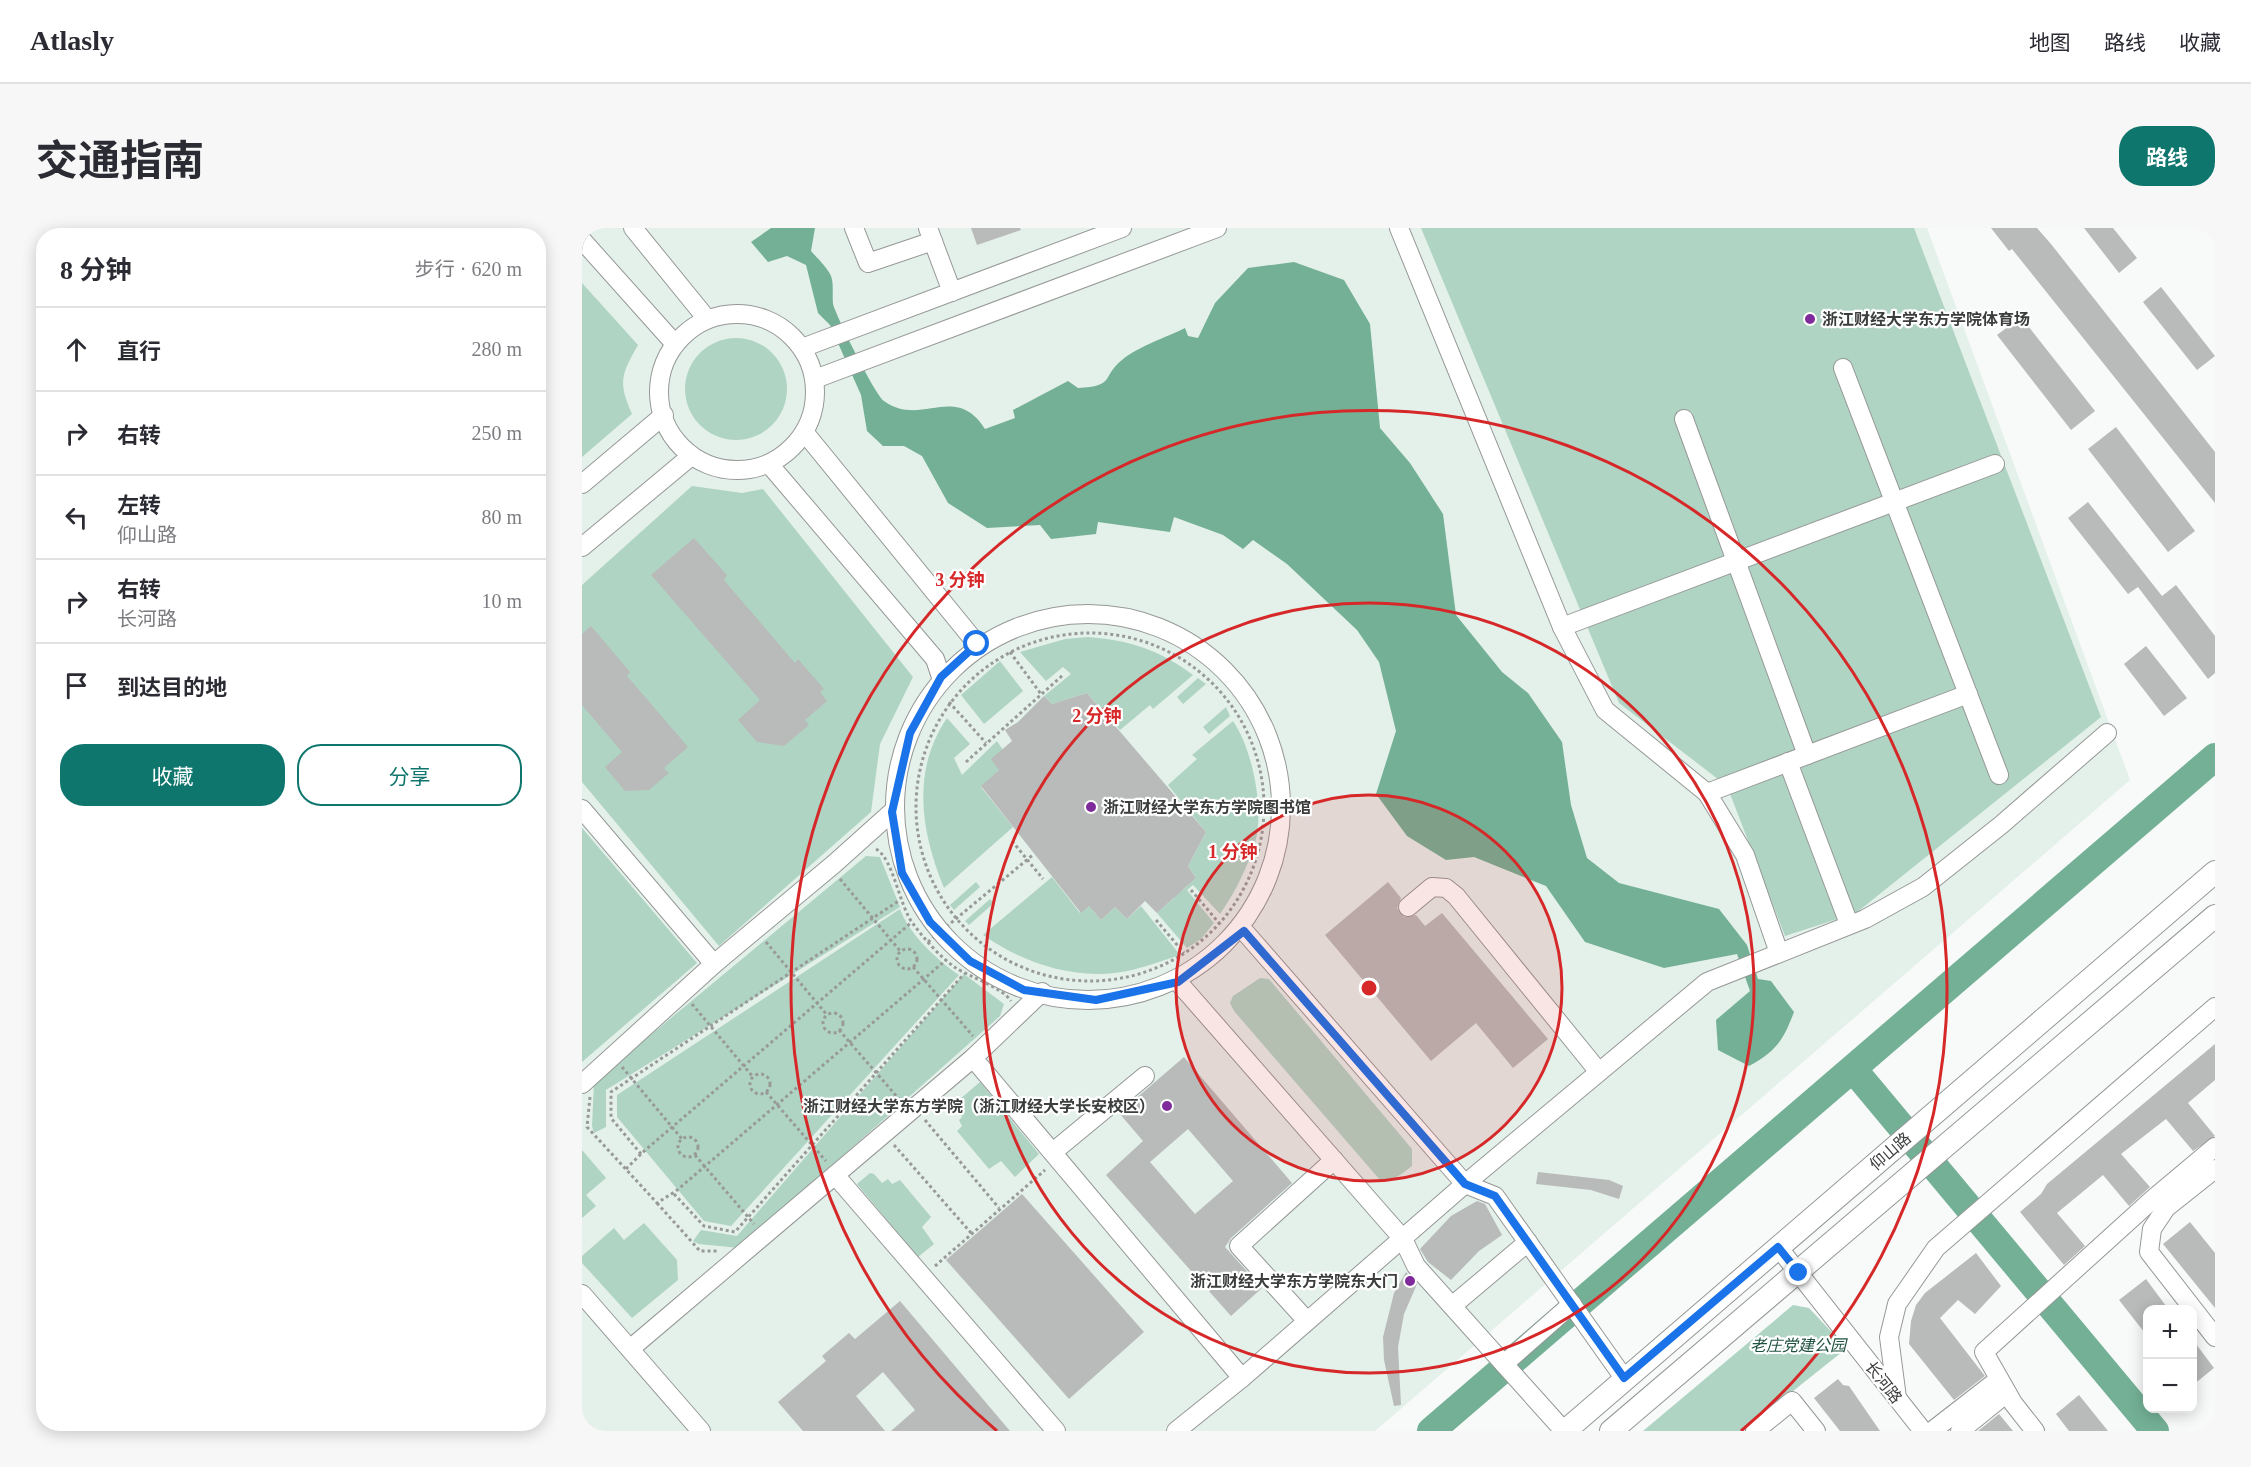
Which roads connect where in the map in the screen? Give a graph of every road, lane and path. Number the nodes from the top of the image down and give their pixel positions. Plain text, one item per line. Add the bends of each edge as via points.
1 (633, 228) edge
2 (855, 228) edge
3 (1122, 228) edge
4 (1216, 228) edge
5 (1399, 228) edge
6 (930, 235) edge
7 (582, 240) edge
8 (952, 292) junction
9 (707, 320) junction
10 (675, 344) junction
11 (802, 348) junction
12 (1843, 368) dead end
13 (815, 379) junction
14 (664, 415) junction
15 (1684, 419) dead end
16 (805, 433) junction
17 (690, 457) junction
18 (769, 464) junction
19 (1995, 464) dead end
20 (582, 484) edge
21 (1894, 502) junction
22 (582, 547) edge
23 (1737, 561) junction
24 (1562, 627) junction
25 (977, 644) junction
26 (1010, 652) junction
27 (1064, 674) dead end
28 (941, 677) junction
29 (1041, 694) junction
30 (1968, 694) junction
31 (950, 702) junction
32 (2108, 733) dead end
33 (986, 743) junction
34 (1807, 755) junction
35 (966, 762) dead end
36 (1788, 762) junction
37 (1999, 775) dead end
38 (1707, 793) junction
39 (892, 812) junction
40 (585, 818) edge
41 (1012, 841) dead end
42 (869, 848) dead end
43 (1034, 854) dead end
44 (1027, 860) junction
45 (2215, 872) edge
46 (837, 875) dead end
47 (1043, 879) dead end
48 (1191, 890) dead end
49 (900, 900) junction
50 (1408, 907) dead end
51 (1846, 916) dead end
52 (2215, 916) edge
53 (872, 918) junction
54 (956, 918) junction
55 (1156, 920) dead end
56 (912, 922) junction
57 (1219, 923) junction
58 (1244, 931) junction
59 (934, 937) junction
60 (762, 938) dead end
61 (891, 940) junction
62 (901, 952) junction
63 (1184, 953) junction
64 (1779, 953) junction
65 (946, 960) junction
66 (714, 964) junction
67 (913, 967) junction
68 (791, 973) junction
69 (964, 974) dead end
70 (924, 979) junction
71 (1178, 982) junction
72 (1042, 992) junction
73 (941, 999) junction
74 (689, 1000) dead end
75 (817, 1004) junction
76 (1013, 1007) dead end
77 (2215, 1007) edge
78 (826, 1015) junction
79 (711, 1026) junction
80 (839, 1030) junction
81 (850, 1042) junction
82 (976, 1050) junction
83 (617, 1061) dead end
84 (744, 1066) junction
85 (1599, 1072) junction
86 (876, 1073) junction
87 (1144, 1076) dead end
88 (753, 1077) junction
89 (632, 1079) junction
90 (586, 1089) edge
91 (766, 1092) junction
92 (777, 1104) junction
93 (915, 1107) junction
94 (672, 1127) junction
95 (884, 1134) junction
96 (682, 1139) junction
97 (812, 1145) junction
98 (2215, 1147) edge
99 (641, 1154) junction
100 (695, 1155) junction
101 (1052, 1159) junction
102 (1334, 1160) junction
103 (705, 1166) junction
104 (626, 1169) junction
105 (2215, 1169) edge
106 (834, 1172) junction
107 (1465, 1184) junction
108 (673, 1193) junction
109 (657, 1203) junction
110 (999, 1208) junction
111 (748, 1217) junction
112 (972, 1234) junction
113 (764, 1235) junction
114 (1403, 1239) junction
115 (1528, 1242) junction
116 (1778, 1247) junction
117 (720, 1251) dead end
118 (1799, 1273) junction
119 (923, 1277) junction
120 (583, 1296) edge
121 (1572, 1304) junction
122 (1452, 1306) junction
123 (1308, 1321) junction
124 (2215, 1337) edge
125 (630, 1349) junction
126 (1504, 1364) junction
127 (1619, 1370) junction
128 (1242, 1378) junction
129 (2003, 1386) junction
130 (1897, 1398) junction
131 (1560, 1426) edge
132 (701, 1431) edge
133 (1056, 1431) edge
134 (1176, 1431) edge
135 (1611, 1431) edge
136 (1755, 1431) edge
137 (1816, 1431) edge
138 (1923, 1431) edge
139 (1932, 1431) edge
140 (1960, 1431) edge
141 (2035, 1431) edge

1 - 9 street
2 - 6 street via 868,262
3 - 8 street
4 - 13 street
5 - 24 street
6 - 8 street
7 - 10 street
8 - 11 street
9 - 10 street via 691,328
9 - 11 street via 728,314 770,320
10 - 14 street via 660,383
11 - 13 street
12 - 21 street
13 - 16 street via 816,394
14 - 17 street via 669,429
14 - 20 street
15 - 23 street
16 - 18 street
16 - 25 street
17 - 18 street via 723,469 746,470
17 - 22 street
18 - 28 street via 935,659
19 - 21 street
21 - 23 street
21 - 30 street
23 - 24 street
23 - 34 street
24 - 38 street via 1605,710
25 - 28 street
25 - 58 street via 1066,616 1153,622 1230,667 1279,749 1281,840
26 - 29 path
26 - 31 path via 997,657
26 - 57 path via 1053,634 1113,632 1171,651 1219,687 1249,733 1264,787 1262,842 1242,894
27 - 29 path
28 - 39 street via 910,733
29 - 33 path
30 - 34 street
30 - 37 street
31 - 33 path
31 - 54 path via 924,752 915,811 927,871
32 - 64 street via 1923,886 1865,919
33 - 35 path
34 - 36 street
36 - 38 street
36 - 51 street
38 - 64 street via 1745,855
39 - 59 street via 902,873 930,922
39 - 66 street
40 - 66 street
41 - 44 path
42 - 49 path via 877,849 887,859
43 - 44 path
44 - 47 path
44 - 54 path
45 - 116 main road, 仰山路
46 - 53 path
48 - 57 path
49 - 53 path
49 - 56 path
50 - 85 street via 1432,886 1446,888 1456,896
52 - 118 main road, 仰山路
53 - 61 path
53 - 68 path
54 - 59 path
54 - 63 path via 1002,958 1053,978 1108,981 1162,967
55 - 63 path
56 - 59 path
56 - 61 path
57 - 63 path via 1208,937
58 - 71 street
58 - 107 street
59 - 65 path
59 - 72 street via 1024,990
60 - 68 path
61 - 62 path
61 - 75 path
62 - 67 path via 900,966
62 - 67 path via 915,952
64 - 85 street via 1707,982
65 - 70 path
65 - 76 path via 1010,998
66 - 90 street
67 - 70 path
68 - 75 path
68 - 79 path
69 - 73 path
70 - 73 path
70 - 81 path
71 - 72 street via 1096,1000
71 - 102 street
72 - 82 street
73 - 82 path
73 - 86 path
74 - 79 path
75 - 78 path
75 - 84 path
77 - 130 street via 1936,1248 1897,1304 1889,1337
78 - 80 path via 826,1029
78 - 80 path via 840,1016 843,1021
79 - 84 path
79 - 89 path
80 - 81 path
81 - 86 path
81 - 92 path
82 - 93 street
82 - 101 street
83 - 89 path
84 - 88 path
84 - 94 path
85 - 107 street
86 - 93 path via 905,1107 910,1102
86 - 97 path
87 - 101 street
88 - 91 path via 753,1091
88 - 91 path via 767,1077 770,1086
89 - 94 path
89 - 99 path via 611,1092 611,1118
90 - 104 path via 587,1126
91 - 92 path
92 - 97 path
92 - 103 path
93 - 95 street
93 - 110 path
94 - 96 path
94 - 99 path
95 - 106 street
95 - 112 path
96 - 100 path via 695,1140
96 - 100 path via 680,1154
97 - 106 path
97 - 111 path
98 - 129 street via 1984,1352
99 - 104 path
100 - 103 path
101 - 110 path
101 - 128 street
102 - 114 street
102 - 123 street via 1239,1246
103 - 108 path
103 - 111 path
104 - 109 path
105 - 124 street via 2166,1208 2152,1229 2149,1252
106 - 113 street
106 - 119 street
107 - 114 street
107 - 115 street via 1495,1196
108 - 109 path
108 - 111 path via 704,1226 735,1232
109 - 117 path via 700,1251
110 - 112 path
111 - 113 path
112 - 119 path
113 - 125 street
114 - 122 street via 1416,1266
114 - 123 street
115 - 121 street
115 - 122 street
116 - 118 street, 长河路
116 - 127 main road, 仰山路
118 - 130 street, 长河路
118 - 135 main road, 仰山路
119 - 133 street
120 - 125 street
121 - 126 street
121 - 127 street
122 - 126 street
123 - 128 street
125 - 132 street
126 - 131 street
127 - 131 main road, 仰山路
128 - 134 street
129 - 139 street
129 - 140 street
129 - 141 street
130 - 138 street, 长河路
136 - 137 street via 1792,1401

